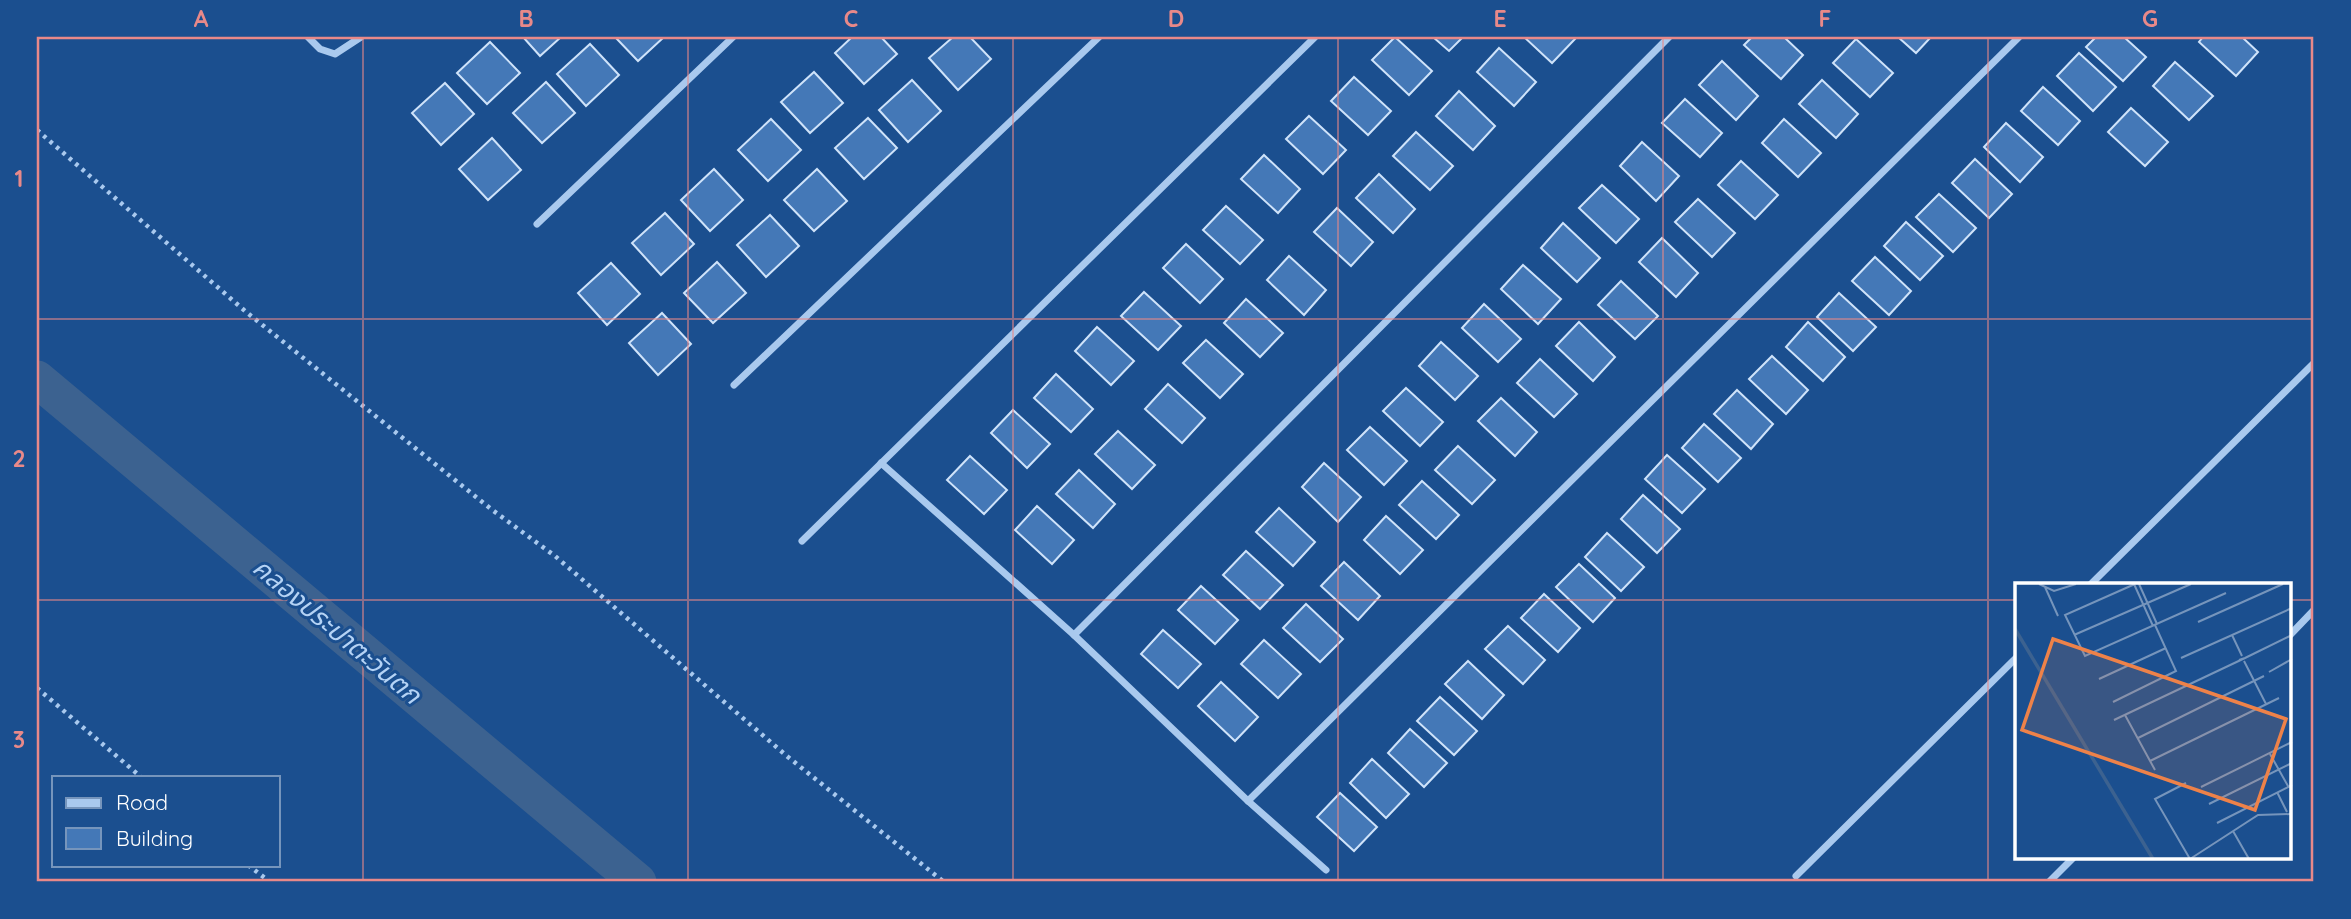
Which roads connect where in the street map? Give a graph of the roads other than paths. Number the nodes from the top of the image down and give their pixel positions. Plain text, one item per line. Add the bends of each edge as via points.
1 (308, 37) edge
2 (361, 37) edge
3 (733, 37) edge
4 (1099, 37) edge
5 (1315, 37) edge
6 (1670, 37) edge
7 (2019, 37) edge
8 (537, 224) dead end
9 (2314, 364) edge
10 (734, 385) dead end
11 (881, 463) junction
12 (802, 541) dead end
13 (2092, 583) edge
14 (2314, 610) edge
15 (2292, 633) edge
16 (1074, 635) junction
17 (2015, 659) edge
18 (1248, 802) junction
19 (2071, 860) edge
20 (1326, 870) dead end
21 (1796, 876) dead end
22 (2049, 882) edge

1 - 2 street via 320,49 335,54
3 - 8 street
4 - 10 street
5 - 11 street
6 - 16 street
7 - 18 street
9 - 13 street
11 - 12 street
11 - 16 street
14 - 15 street
16 - 18 street
17 - 21 street
18 - 20 street
19 - 22 street

